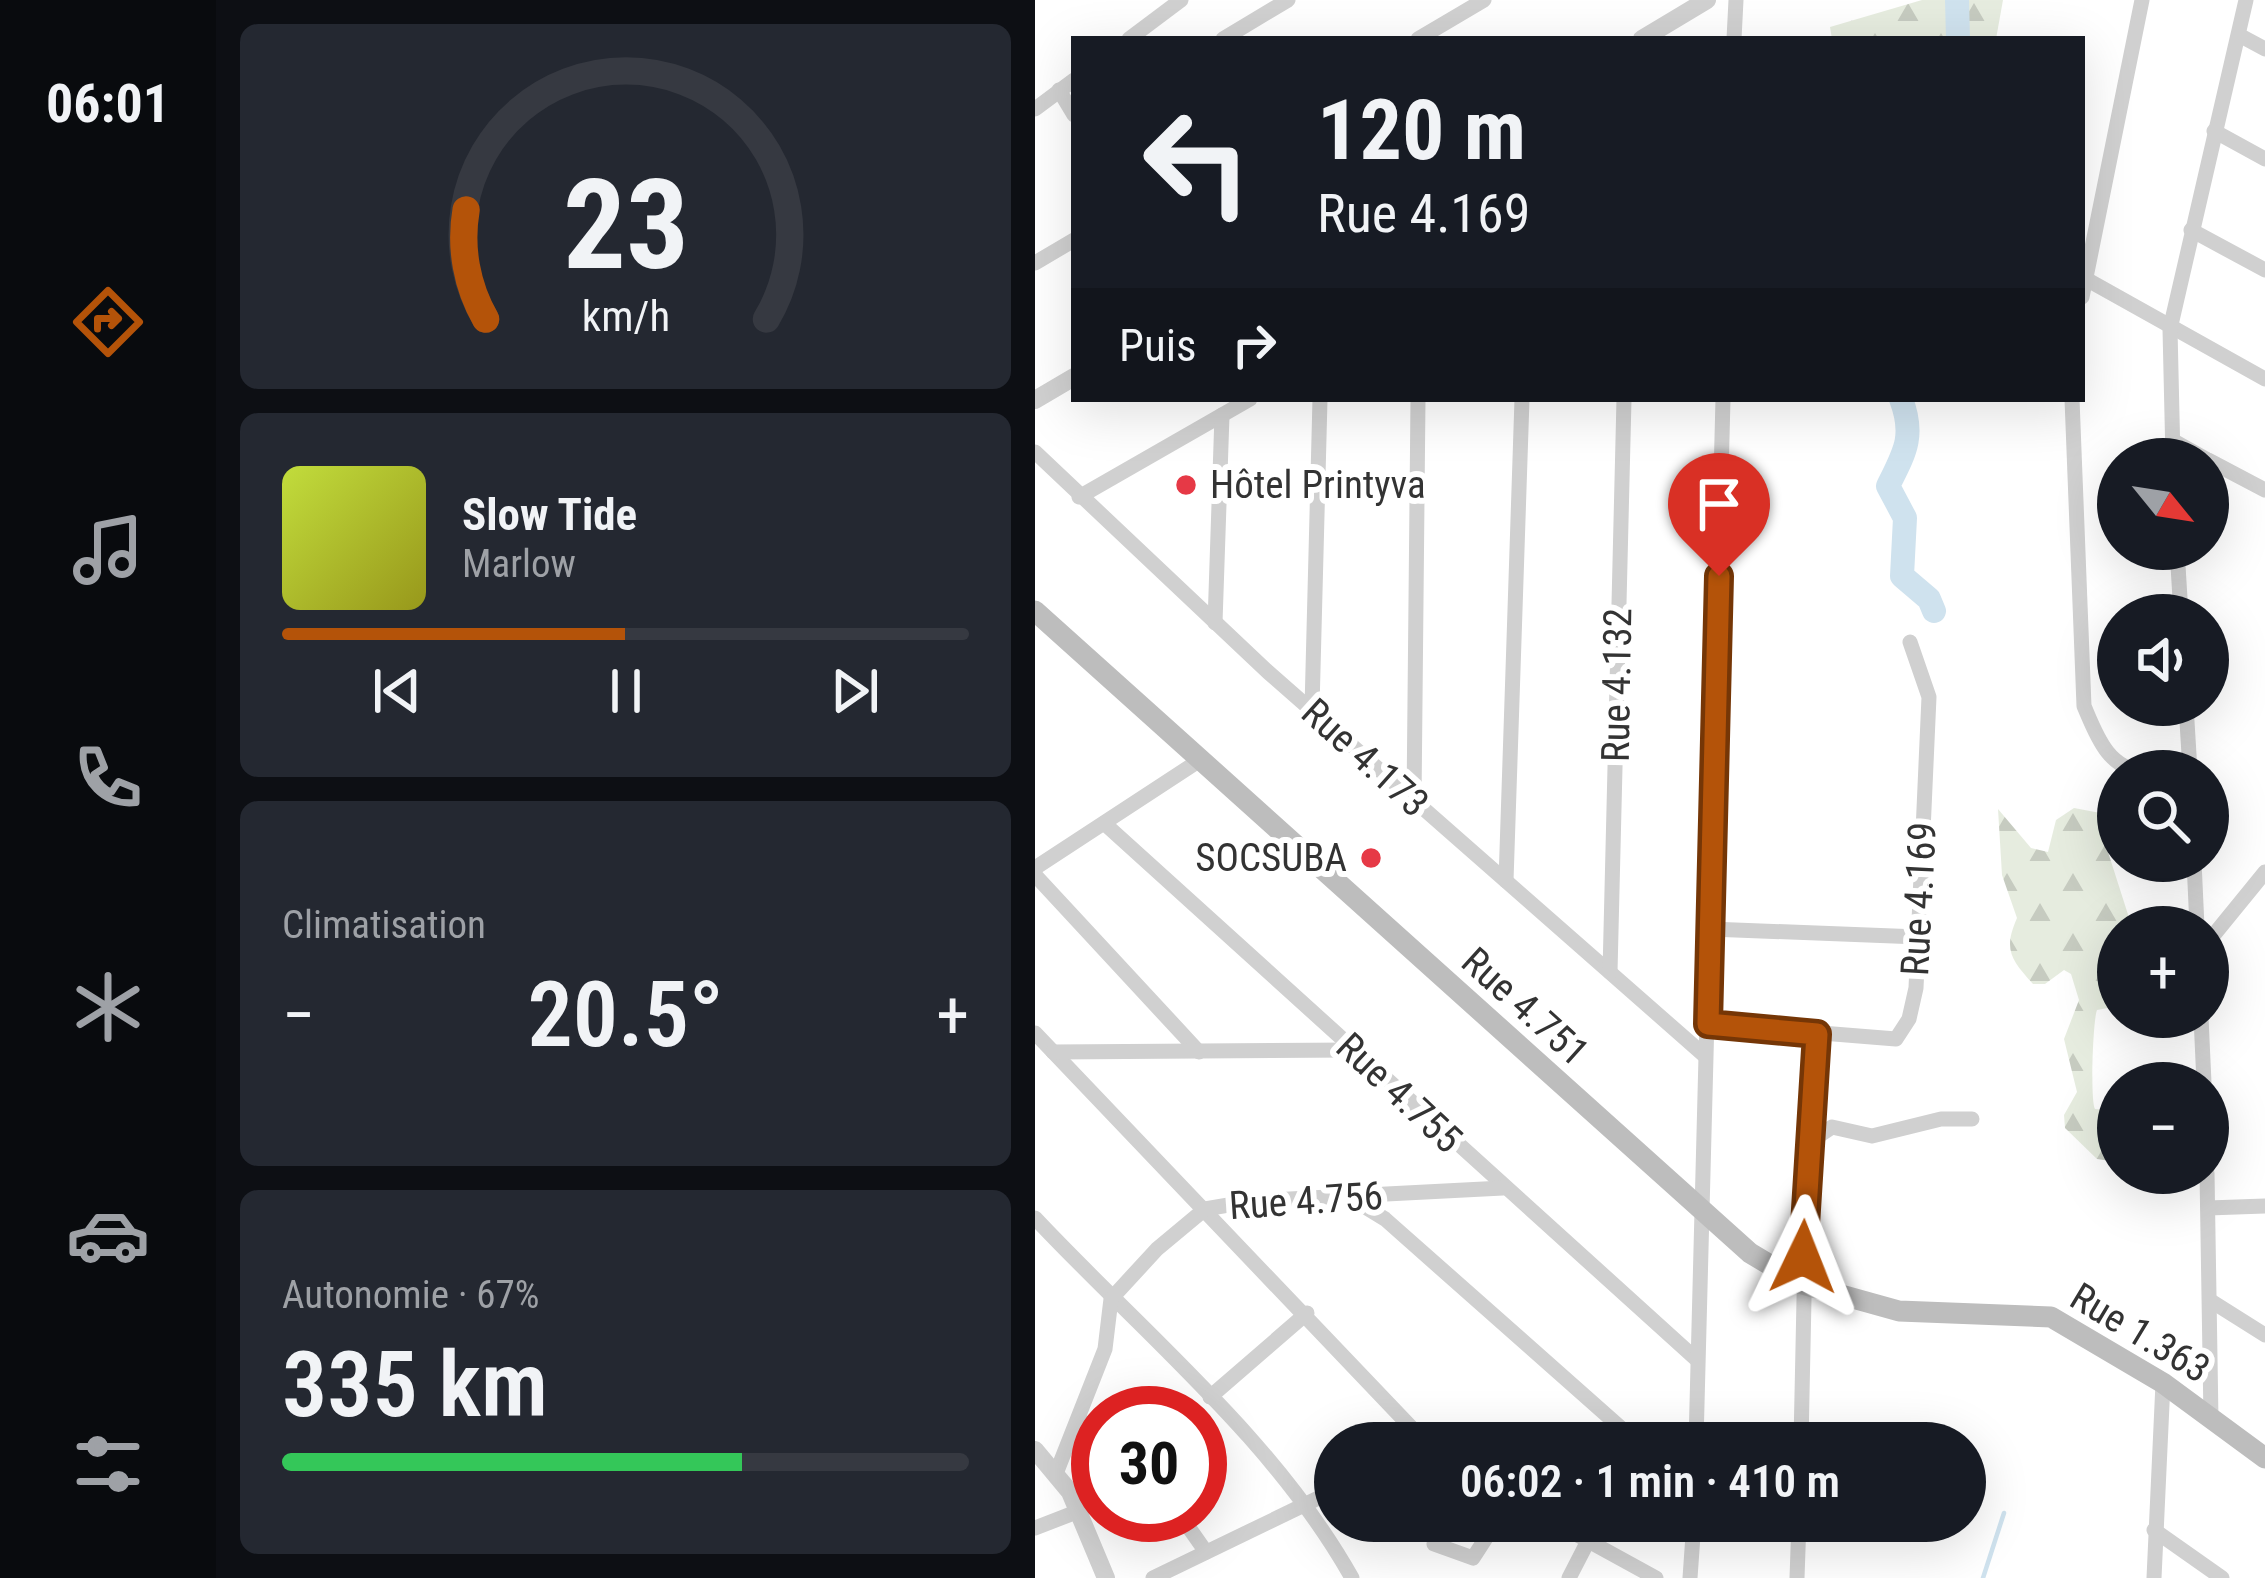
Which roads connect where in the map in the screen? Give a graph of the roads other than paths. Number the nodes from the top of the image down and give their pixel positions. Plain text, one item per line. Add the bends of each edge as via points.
1 (1181, 0) edge
2 (1288, 0) edge
3 (1484, 0) edge
4 (1707, 0) edge
5 (1736, 0) edge
6 (2141, 0) edge
7 (2246, 0) edge
8 (2239, 34) junction
9 (1133, 36) edge
10 (1228, 36) edge
11 (1423, 36) edge
12 (1648, 36) edge
13 (1734, 36) edge
14 (2265, 49) edge
15 (1071, 82) edge
16 (1059, 90) junction
17 (1035, 109) edge
18 (1071, 110) edge
19 (2214, 131) junction
20 (2265, 159) edge
21 (2191, 230) junction
22 (1071, 242) edge
23 (1035, 262) edge
24 (2265, 270) edge
25 (2087, 279) junction
26 (2085, 286) edge
27 (2170, 329) junction
28 (1071, 379) edge
29 (2265, 379) edge
30 (1035, 400) edge
31 (1245, 402) edge
32 (1320, 402) edge
33 (1418, 402) edge
34 (1522, 402) edge
35 (1624, 402) edge
36 (1723, 402) edge
37 (2072, 402) edge
38 (1222, 415) junction
39 (2172, 438) edge
40 (1035, 452) edge
41 (2229, 471) edge
42 (2265, 490) edge
43 (1079, 496) junction
44 (1035, 611) edge
45 (1215, 623) junction
46 (1909, 642) dead end
47 (1312, 708) junction
48 (2106, 750) edge
49 (1200, 760) junction
50 (1414, 802) junction
51 (1105, 824) junction
52 (1035, 872) edge
53 (2265, 872) edge
54 (1506, 880) junction
55 (2229, 916) edge
56 (1711, 929) junction
57 (1919, 937) junction
58 (1610, 972) junction
59 (1708, 1024) junction
60 (1035, 1033) edge
61 (1817, 1034) junction
62 (1352, 1050) junction
63 (1053, 1052) junction
64 (1199, 1052) junction
65 (1704, 1054) junction
66 (1972, 1119) dead end
67 (1808, 1143) junction
68 (1503, 1189) junction
69 (2208, 1194) edge
70 (1349, 1196) junction
71 (2265, 1206) edge
72 (2208, 1208) junction
73 (1205, 1209) junction
74 (1705, 1217) junction
75 (1035, 1218) edge
76 (1802, 1284) junction
77 (1111, 1299) junction
78 (2211, 1301) junction
79 (1307, 1313) junction
80 (2036, 1313) joint
81 (2265, 1335) edge
82 (1696, 1359) junction
83 (2163, 1383) junction
84 (1092, 1386) edge
85 (1199, 1386) edge
86 (1223, 1386) edge
87 (1227, 1416) edge
88 (2211, 1419) junction
89 (1408, 1422) edge
90 (1614, 1422) edge
91 (1696, 1422) edge
92 (1801, 1422) edge
93 (1071, 1441) edge
94 (1035, 1450) edge
95 (2265, 1459) edge
96 (1057, 1471) junction
97 (1071, 1496) edge
98 (1314, 1499) edge
99 (1304, 1503) junction
100 (1071, 1514) edge
101 (1035, 1528) edge
102 (2153, 1530) junction
103 (1091, 1542) edge
104 (1199, 1542) edge
105 (1483, 1542) edge
106 (1693, 1542) edge
107 (1798, 1542) edge
108 (1587, 1543) joint
109 (1434, 1544) dead end
110 (1206, 1552) junction
111 (1105, 1578) edge
112 (1153, 1578) edge
113 (1351, 1578) edge
114 (1569, 1578) edge
115 (1656, 1578) edge
116 (1690, 1578) edge
117 (1797, 1578) edge
118 (2154, 1578) edge
119 (2221, 1578) edge

1 - 9 street
2 - 10 street
3 - 11 street
4 - 12 street
5 - 13 street
6 - 25 street
7 - 8 street
8 - 14 street
8 - 19 street
15 - 16 street
16 - 17 street
16 - 18 street
19 - 20 street
19 - 21 street
21 - 24 street
21 - 27 street
22 - 23 street
25 - 26 street
25 - 27 street
27 - 29 street
27 - 39 street
28 - 30 street
31 - 38 street
32 - 47 street
33 - 50 street
34 - 54 street
35 - 58 street, Rue 4.132
36 - 56 street
37 - 48 street via 2084,706
38 - 43 street
38 - 45 street
40 - 43 street, Rue 4.173
41 - 42 street
43 - 45 street, Rue 4.173
44 - 49 main road, Rue 4.751
45 - 47 street, Rue 4.173
46 - 57 street, Rue 4.169 via 1929,697
47 - 50 street, Rue 4.173
49 - 51 street
49 - 74 main road, Rue 4.751
50 - 54 street, Rue 4.173
51 - 52 street
51 - 62 street, Rue 4.755
52 - 64 street
53 - 55 street
54 - 58 street, Rue 4.173
56 - 57 street
56 - 59 street
57 - 61 street, Rue 4.169 via 1916,988 1896,1039
58 - 65 street, Rue 4.173
59 - 61 street, Rue 4.169
59 - 65 street
60 - 63 street
61 - 67 street
62 - 64 street
62 - 68 street, Rue 4.755
63 - 64 street
63 - 73 street
65 - 74 street
66 - 67 street via 1872,1136 1832,1127
67 - 76 street
68 - 70 street, Rue 4.756
68 - 82 street, Rue 4.755
69 - 72 street
70 - 73 street, Rue 4.756
70 - 90 street
71 - 72 street
72 - 78 street
73 - 77 street, Rue 4.756
73 - 79 street
74 - 76 main road, Rue 4.751
74 - 82 street
75 - 77 street
76 - 80 main road, Rue 4.751 via 1899,1312
76 - 92 street
77 - 84 street
77 - 85 street
78 - 81 street
78 - 88 street
79 - 86 street
79 - 89 street
80 - 83 main road, Rue 1.363
82 - 91 street
83 - 88 main road, Rue 1.363
83 - 102 street
87 - 99 street
88 - 95 main road, Rue 1.363
93 - 96 street
94 - 96 street
96 - 97 street
98 - 99 street
99 - 110 street
99 - 113 street
100 - 101 street
102 - 118 street
102 - 119 street
103 - 111 street
104 - 110 street
105 - 109 street via 1473,1558
106 - 116 street
107 - 117 street
108 - 114 street
108 - 115 street
110 - 112 street

